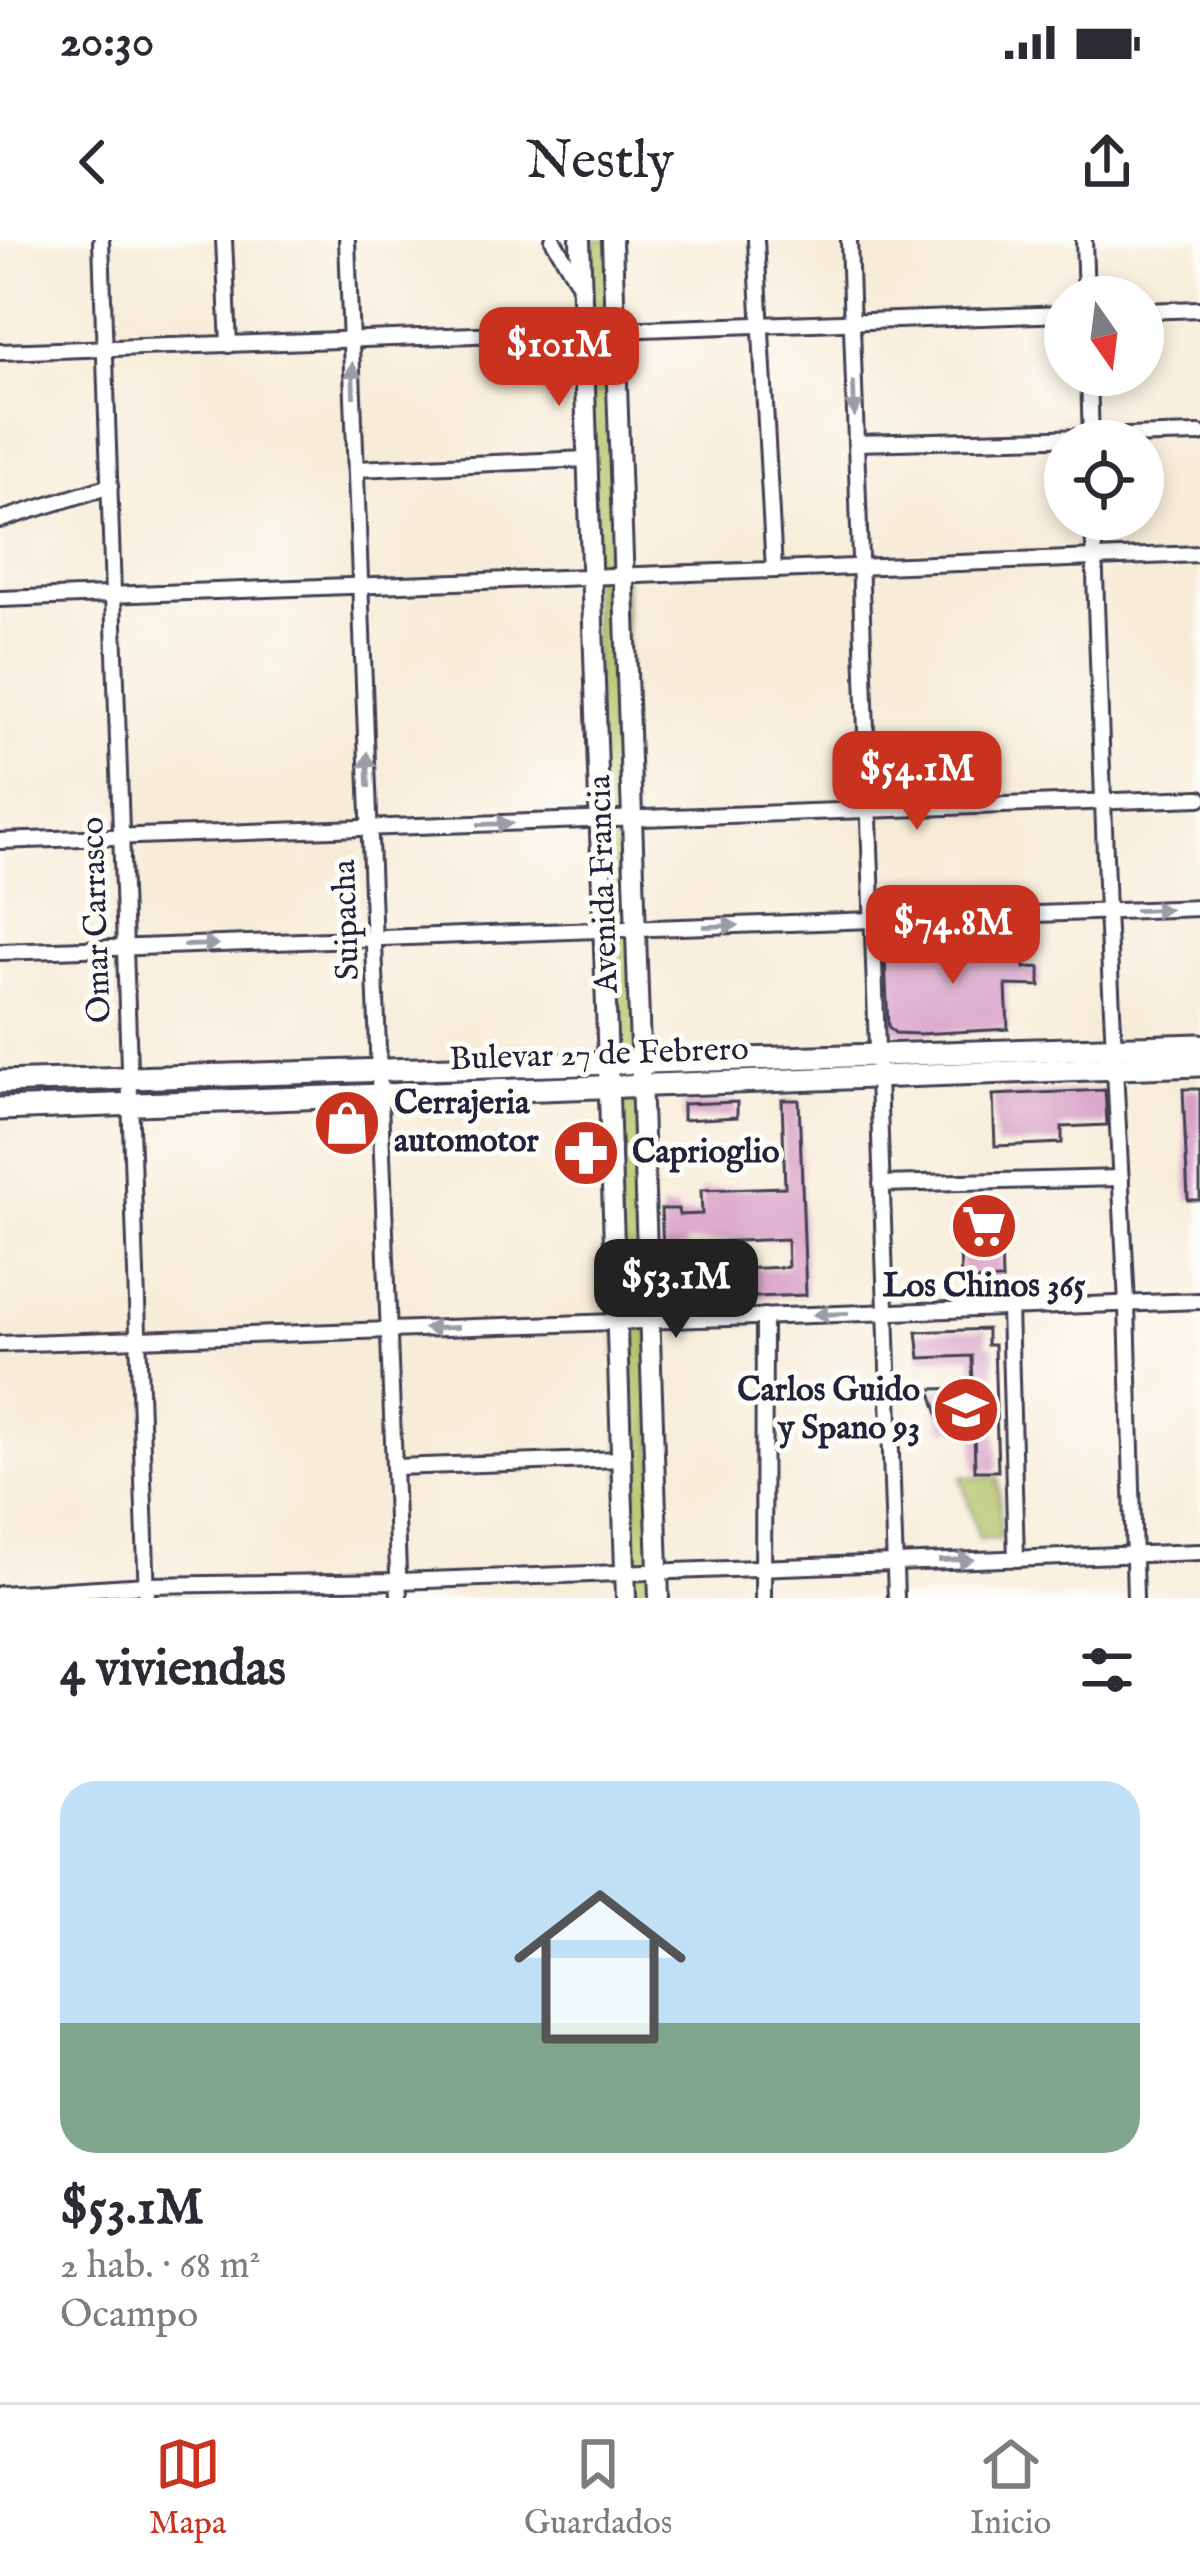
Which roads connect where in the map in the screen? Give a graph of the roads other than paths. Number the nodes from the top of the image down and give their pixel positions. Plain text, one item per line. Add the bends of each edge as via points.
1 (101, 240) edge
2 (224, 240) edge
3 (347, 240) edge
4 (580, 240) edge
5 (612, 240) edge
6 (756, 240) edge
7 (849, 240) edge
8 (1084, 240) edge
9 (553, 242) edge
10 (1085, 276) edge
11 (582, 288) junction
12 (1200, 309) edge
13 (1164, 310) edge
14 (1044, 315) edge
15 (852, 321) junction
16 (761, 326) junction
17 (614, 331) junction
18 (583, 332) junction
19 (351, 340) junction
20 (229, 344) junction
21 (105, 349) junction
22 (0, 352) edge
23 (1200, 434) edge
24 (1164, 436) edge
25 (1044, 440) edge
26 (856, 443) junction
27 (588, 459) junction
28 (356, 469) junction
29 (110, 486) junction
30 (0, 520) edge
31 (1095, 540) edge
32 (1200, 554) edge
33 (1095, 558) junction
34 (860, 567) junction
35 (775, 570) junction
36 (623, 575) junction
37 (592, 576) junction
38 (361, 583) junction
39 (113, 595) junction
40 (0, 599) edge
41 (1200, 799) edge
42 (1103, 802) junction
43 (868, 810) junction
44 (631, 819) junction
45 (600, 820) junction
46 (370, 828) junction
47 (122, 837) junction
48 (0, 842) edge
49 (1200, 908) edge
50 (1107, 912) junction
51 (872, 920) junction
52 (635, 929) junction
53 (604, 930) junction
54 (374, 938) junction
55 (125, 948) junction
56 (0, 952) edge
57 (1200, 1045) edge
58 (1116, 1058) junction
59 (1200, 1065) edge
60 (877, 1066) junction
61 (380, 1072) junction
62 (640, 1076) junction
63 (609, 1077) junction
64 (130, 1079) junction
65 (0, 1082) edge
66 (380, 1096) junction
67 (130, 1104) junction
68 (0, 1109) edge
69 (1120, 1178) junction
70 (881, 1184) junction
71 (1200, 1301) edge
72 (1127, 1304) junction
73 (1010, 1307) junction
74 (886, 1312) junction
75 (764, 1316) junction
76 (649, 1320) junction
77 (617, 1322) junction
78 (389, 1330) junction
79 (141, 1338) junction
80 (0, 1344) edge
81 (622, 1459) junction
82 (394, 1467) junction
83 (1200, 1552) edge
84 (1133, 1554) junction
85 (1016, 1559) junction
86 (894, 1562) junction
87 (763, 1569) junction
88 (658, 1572) junction
89 (626, 1573) junction
90 (399, 1581) junction
91 (147, 1591) edge
92 (0, 1594) edge
93 (400, 1598) edge
94 (626, 1598) edge
95 (658, 1598) edge
96 (763, 1598) edge
97 (896, 1598) edge
98 (1135, 1598) edge

1 - 21 street, Omar Carrasco
2 - 20 street
3 - 19 street, Suipacha
4 - 11 main road, Avenida Francia
5 - 17 main road, Avenida Francia
6 - 16 street
7 - 15 street
8 - 10 street
9 - 11 street
11 - 18 main road, Avenida Francia
12 - 13 street
14 - 15 street
15 - 16 street
15 -> 26 street
16 - 17 street
16 - 35 street
17 - 18 street
17 - 36 main road, Avenida Francia
18 - 19 street
18 - 27 main road, Avenida Francia
19 - 20 street
28 -> 19 street, Suipacha
20 - 21 street
21 - 22 street
21 - 29 street, Omar Carrasco
23 - 24 street
25 - 26 street
26 - 34 street
27 - 28 street
27 - 37 main road, Avenida Francia
28 - 38 street, Suipacha
29 - 30 street
29 - 39 street, Omar Carrasco
31 - 33 street
32 - 33 street
33 - 34 street
33 - 42 street
34 - 35 street
34 - 43 street
35 - 36 street
36 - 37 street
36 - 44 main road, Avenida Francia
37 - 38 street
37 - 45 main road, Avenida Francia
38 - 39 street
46 -> 38 street, Suipacha
39 - 40 street
39 - 47 street, Omar Carrasco
41 - 42 street
42 - 43 street
42 - 50 street
43 - 44 street
43 - 51 street
44 - 45 street
44 - 52 main road, Avenida Francia
46 -> 45 street
45 - 53 main road, Avenida Francia
46 - 47 street
46 - 54 street, Suipacha
47 - 48 street
47 - 55 street, Omar Carrasco
50 -> 49 street
50 - 51 street
50 - 58 street
52 -> 51 street
51 - 60 street
52 - 53 street
52 - 62 main road, Avenida Francia
53 - 54 street
53 - 63 main road, Avenida Francia
55 -> 54 street
54 - 61 street, Suipacha
55 - 56 street
55 - 64 street, Omar Carrasco
57 - 58 main road, Bulevar 27 de Febrero
58 - 59 main road, Bulevar 27 de Febrero
58 - 60 main road, Bulevar 27 de Febrero
58 - 69 street
60 - 62 main road, Bulevar 27 de Febrero
60 - 70 street
61 - 63 main road, Bulevar 27 de Febrero
61 - 64 main road, Bulevar 27 de Febrero
61 - 66 street, Suipacha
62 - 63 main road, Bulevar 27 de Febrero
62 - 76 main road, Avenida Francia
63 - 66 main road, Bulevar 27 de Febrero
63 - 77 main road, Avenida Francia
64 - 65 main road, Bulevar 27 de Febrero
64 - 67 street, Omar Carrasco
66 - 67 main road, Bulevar 27 de Febrero
66 - 78 street, Suipacha
67 - 68 main road, Bulevar 27 de Febrero
67 - 79 street, Omar Carrasco
69 - 70 street
69 - 72 street
70 - 74 street
71 - 72 street
72 - 73 street
72 - 84 street
73 - 74 street
73 - 85 street
74 -> 75 street
74 - 86 street
75 - 76 street
75 - 87 street
76 - 77 street
76 - 88 main road, Avenida Francia
77 -> 78 street
77 - 81 main road, Avenida Francia
78 - 79 street
78 - 82 street, Suipacha
79 - 80 street
79 - 91 street, Omar Carrasco
81 - 82 street
81 - 89 main road, Avenida Francia
82 - 90 street, Suipacha
83 - 84 street
84 - 85 street
84 - 98 street
86 -> 85 street
86 - 87 street
86 - 97 street
87 - 88 street
87 - 96 street
88 - 89 street
88 - 95 main road, Avenida Francia
89 - 90 street
89 - 94 main road, Avenida Francia
90 - 91 street
90 - 93 street, Suipacha
91 - 92 street

